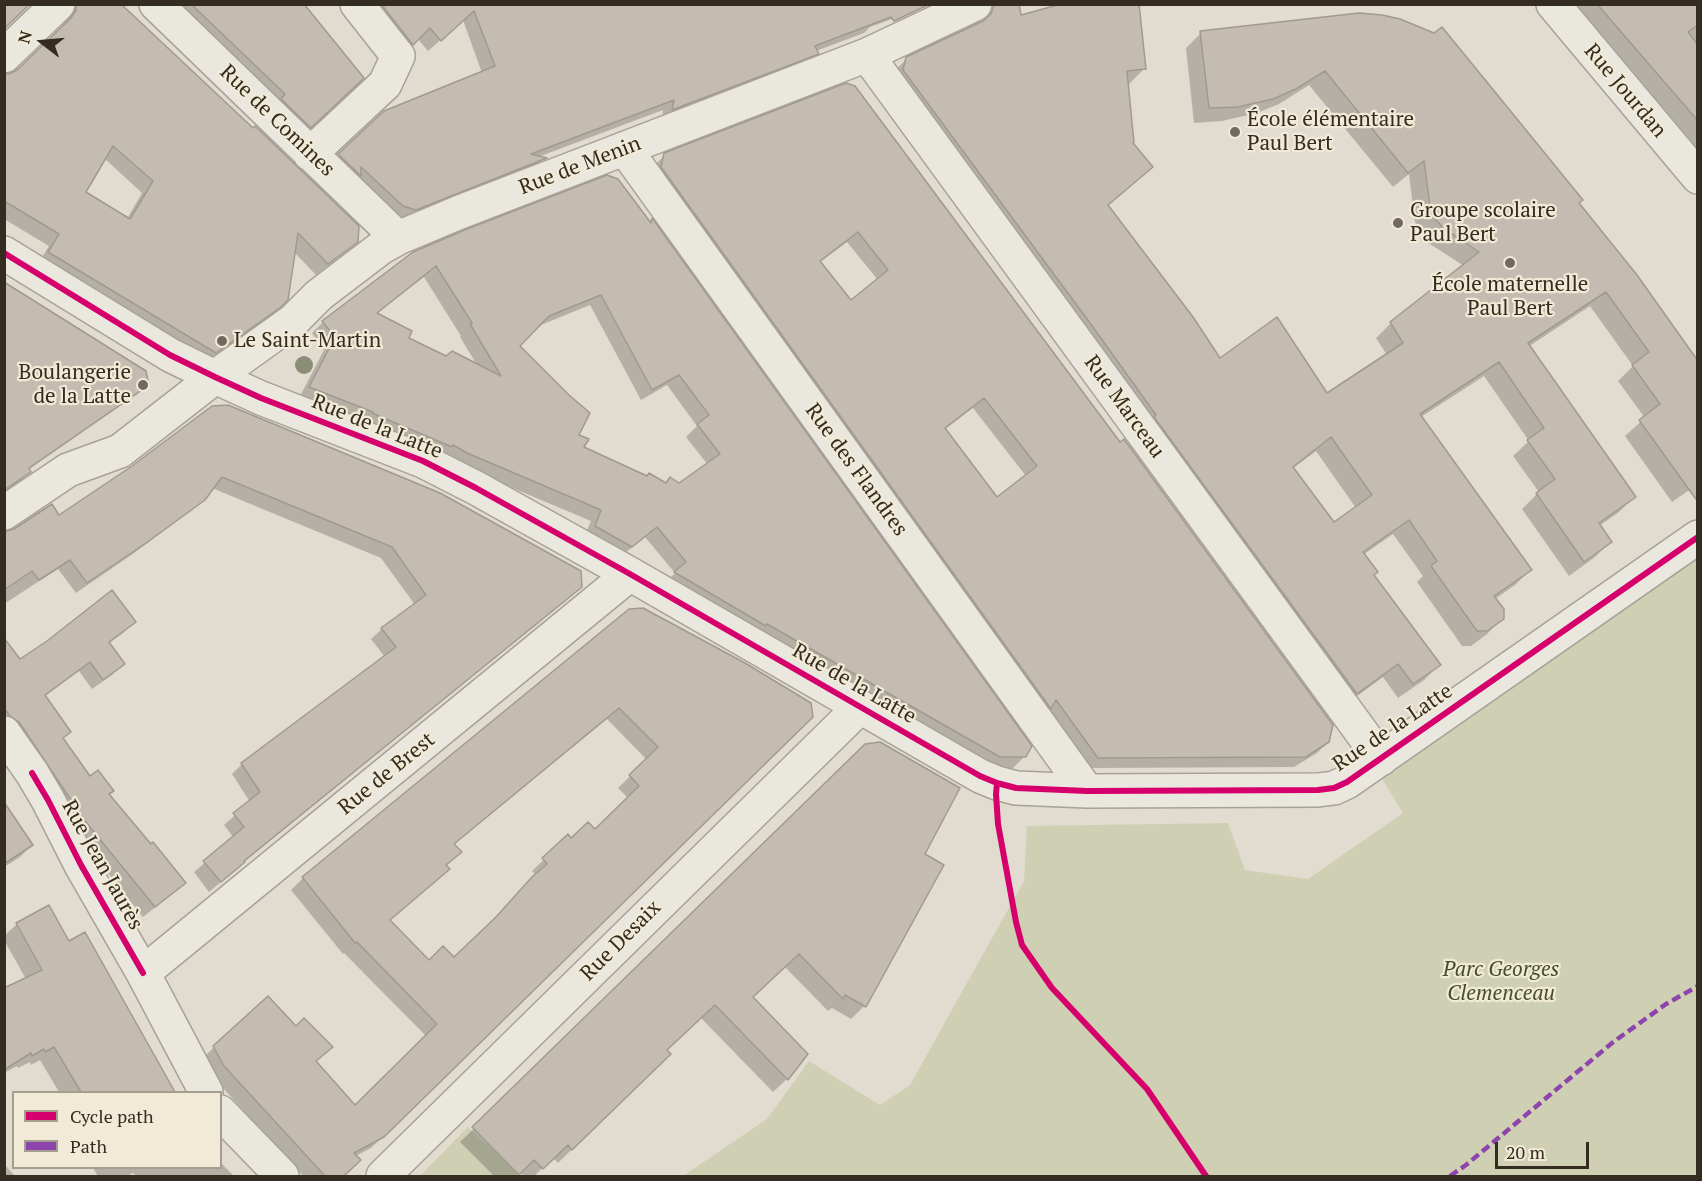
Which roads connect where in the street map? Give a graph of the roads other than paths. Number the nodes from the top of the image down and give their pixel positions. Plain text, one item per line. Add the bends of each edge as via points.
1 (58, 4) edge
2 (156, 4) edge
3 (357, 4) edge
4 (1553, 4) edge
5 (973, 5) edge
6 (867, 55) junction
7 (4, 56) edge
8 (625, 149) junction
9 (310, 154) junction
10 (1698, 177) edge
11 (398, 238) junction
12 (4, 253) edge
13 (215, 377) junction
14 (4, 513) edge
15 (1698, 537) edge
16 (630, 574) junction
17 (860, 707) junction
18 (4, 733) edge
19 (1381, 759) junction
20 (1087, 791) junction
21 (143, 974) junction
22 (205, 1091) edge
23 (222, 1114) edge
24 (282, 1176) edge
25 (383, 1176) edge

1 - 7 street
2 - 9 street, Rue de Comines
3 - 9 street via 398,56 385,84
4 - 10 street, Rue Jourdan
5 - 6 street, Rue de Menin
6 - 8 street, Rue de Menin
6 - 19 street, Rue Marceau
8 - 11 street, Rue de Menin
8 - 20 street, Rue des Flandres
9 - 11 street, Rue de Comines
11 - 13 street, Rue de Menin
12 - 13 street, Rue de la Latte via 170,355
13 - 14 street, Rue de Menin via 120,451 68,470
13 - 16 street, Rue de la Latte via 423,461
15 - 19 street, Rue de la Latte
16 - 17 street, Rue de la Latte
16 - 21 street, Rue de Brest
17 - 20 street, Rue de la Latte via 997,783 1025,789
17 - 25 street, Rue Desaix
18 - 21 street, Rue Jean Jaurès via 43,791
19 - 20 street, Rue de la Latte via 1347,782 1318,790
21 - 22 street, Rue Jean Jaurès
23 - 24 street

